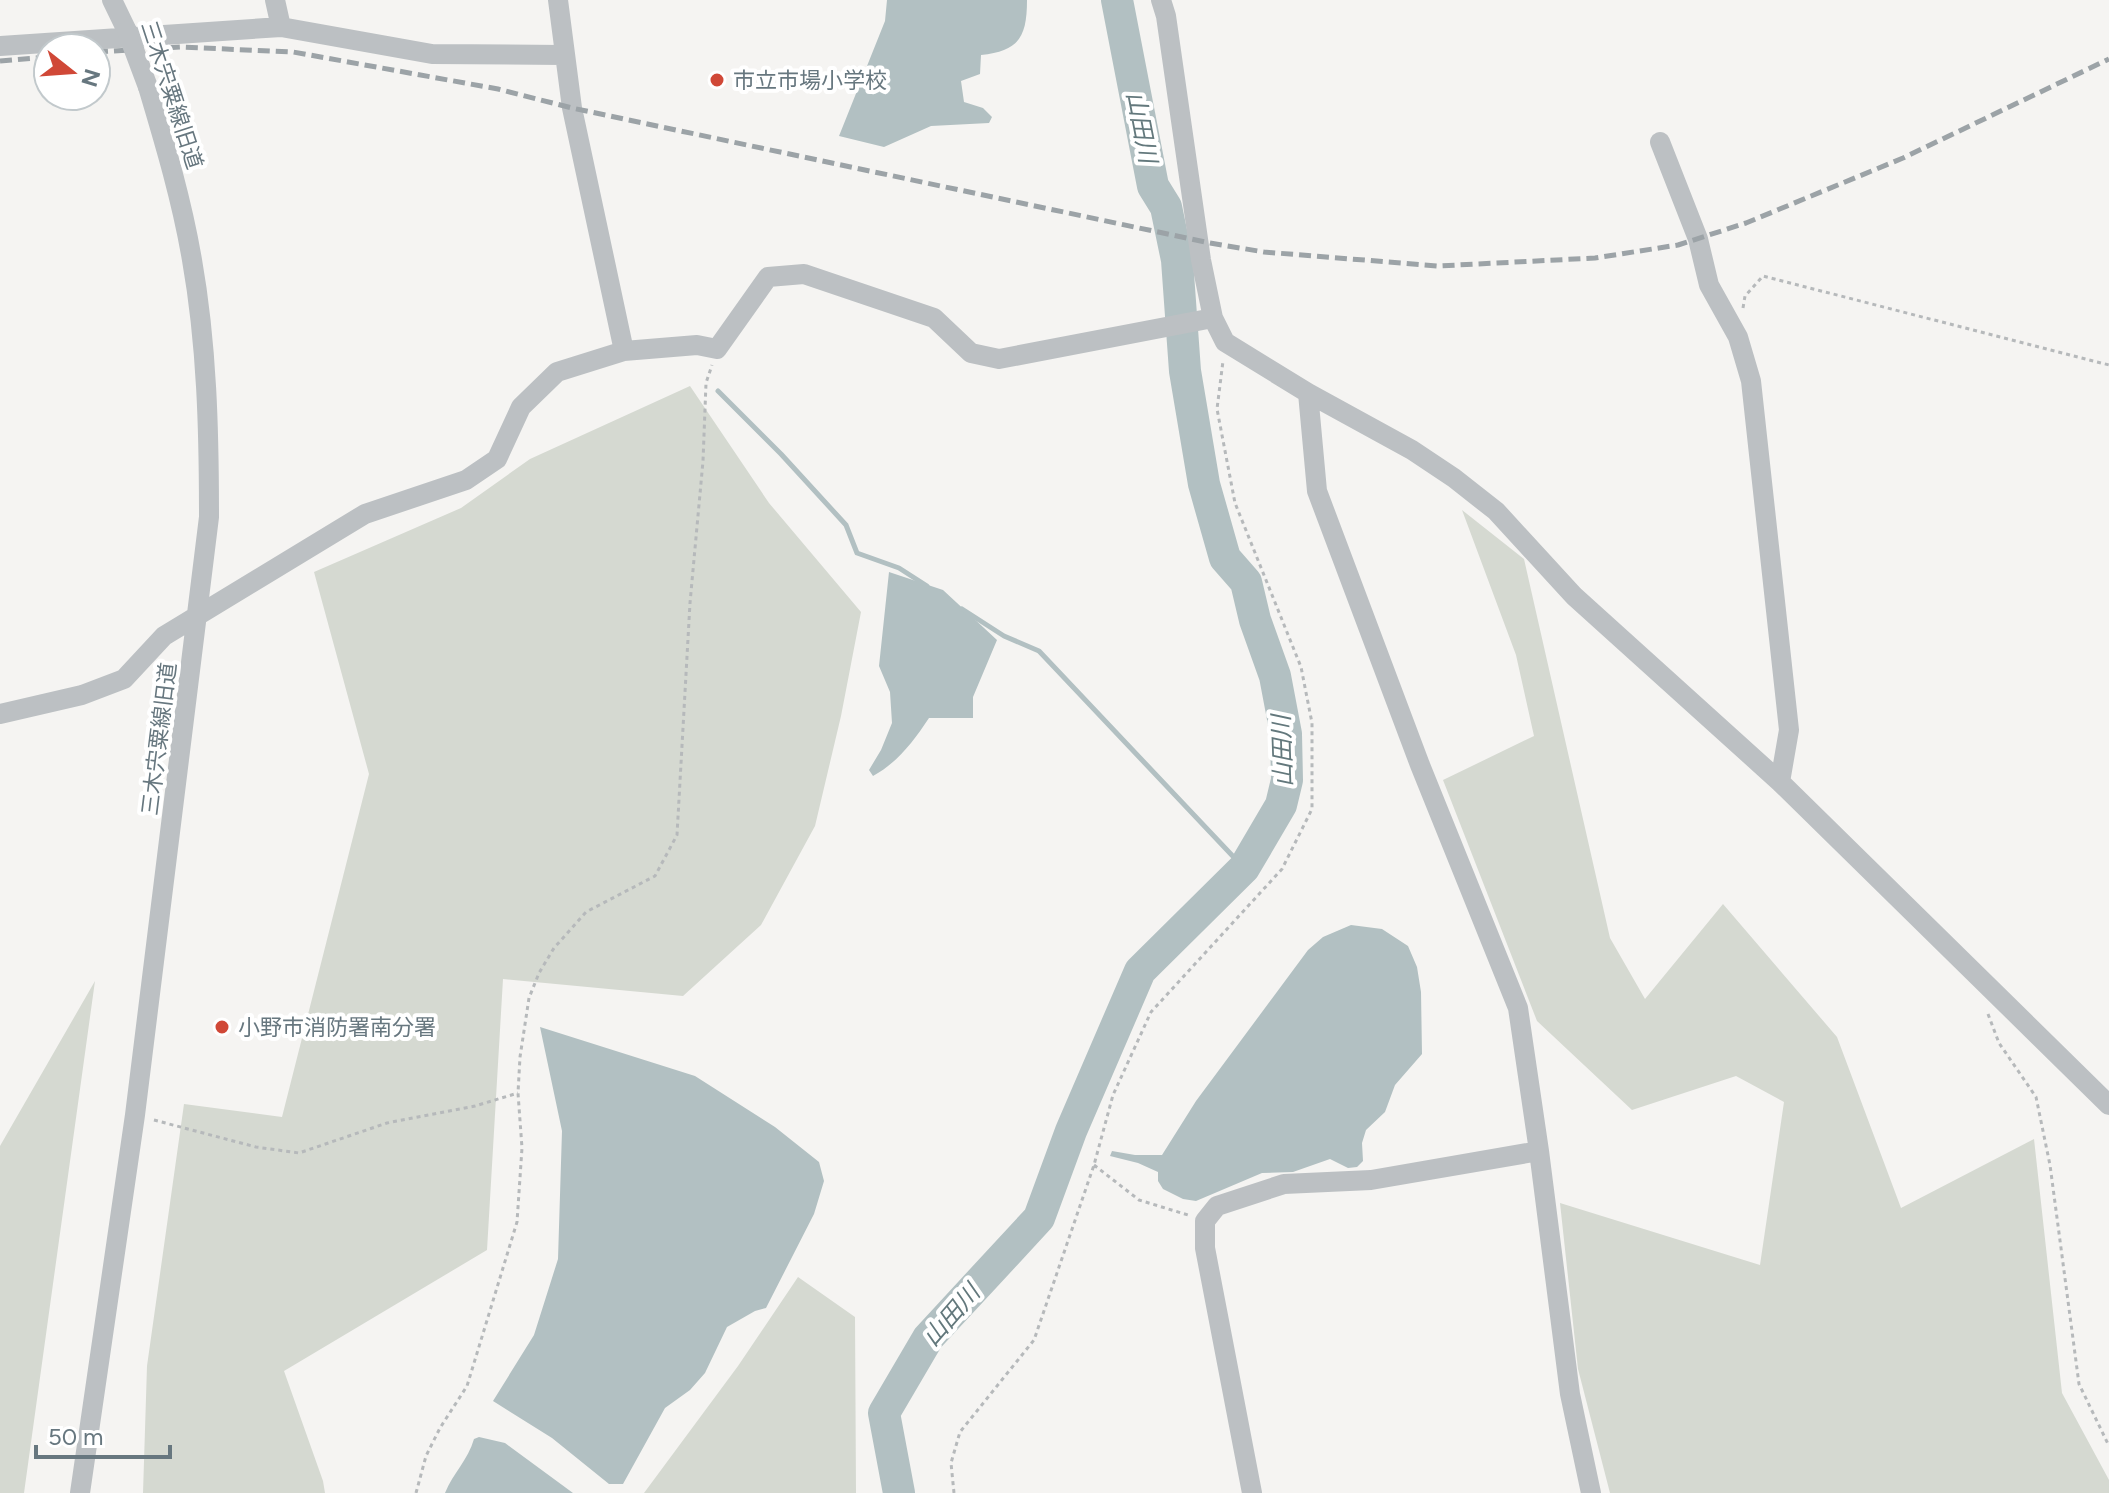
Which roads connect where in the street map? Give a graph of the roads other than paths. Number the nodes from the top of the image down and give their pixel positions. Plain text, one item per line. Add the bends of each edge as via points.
1 (112, 0) edge
2 (275, 0) edge
3 (558, 0) edge
4 (1161, 0) edge
5 (281, 27) junction
6 (0, 46) edge
7 (563, 55) junction
8 (1660, 142) dead end
9 (1213, 318) junction
10 (624, 351) junction
11 (1308, 393) junction
12 (199, 614) junction
13 (0, 714) edge
14 (1780, 782) junction
15 (2109, 1105) edge
16 (1539, 1151) junction
17 (80, 1493) edge
18 (1252, 1493) edge
19 (1591, 1493) edge

1 - 12 street, 三木宍粟線旧道, bridge via 148,87 192,260 209,428 209,517
2 - 5 street
3 - 7 street
4 - 9 street
5 - 6 street
5 - 7 street via 432,54
7 - 10 street
8 - 14 street via 1698,239 1709,285 1738,337 1751,381 1789,730
9 - 10 street via 999,359 971,353 934,318 804,274 782,274 768,277 717,349 697,345
9 - 11 street via 1225,342
10 - 12 street via 557,372 521,407 497,459 466,480 365,514
11 - 14 street via 1412,450 1496,511 1574,596
11 - 16 street via 1317,491 1518,1008
12 - 13 street via 164,636 124,679
12 - 17 street, 三木宍粟線旧道
14 - 15 street
16 - 18 street via 1371,1180 1284,1184 1217,1206 1205,1221 1205,1248
16 - 19 street via 1570,1394

